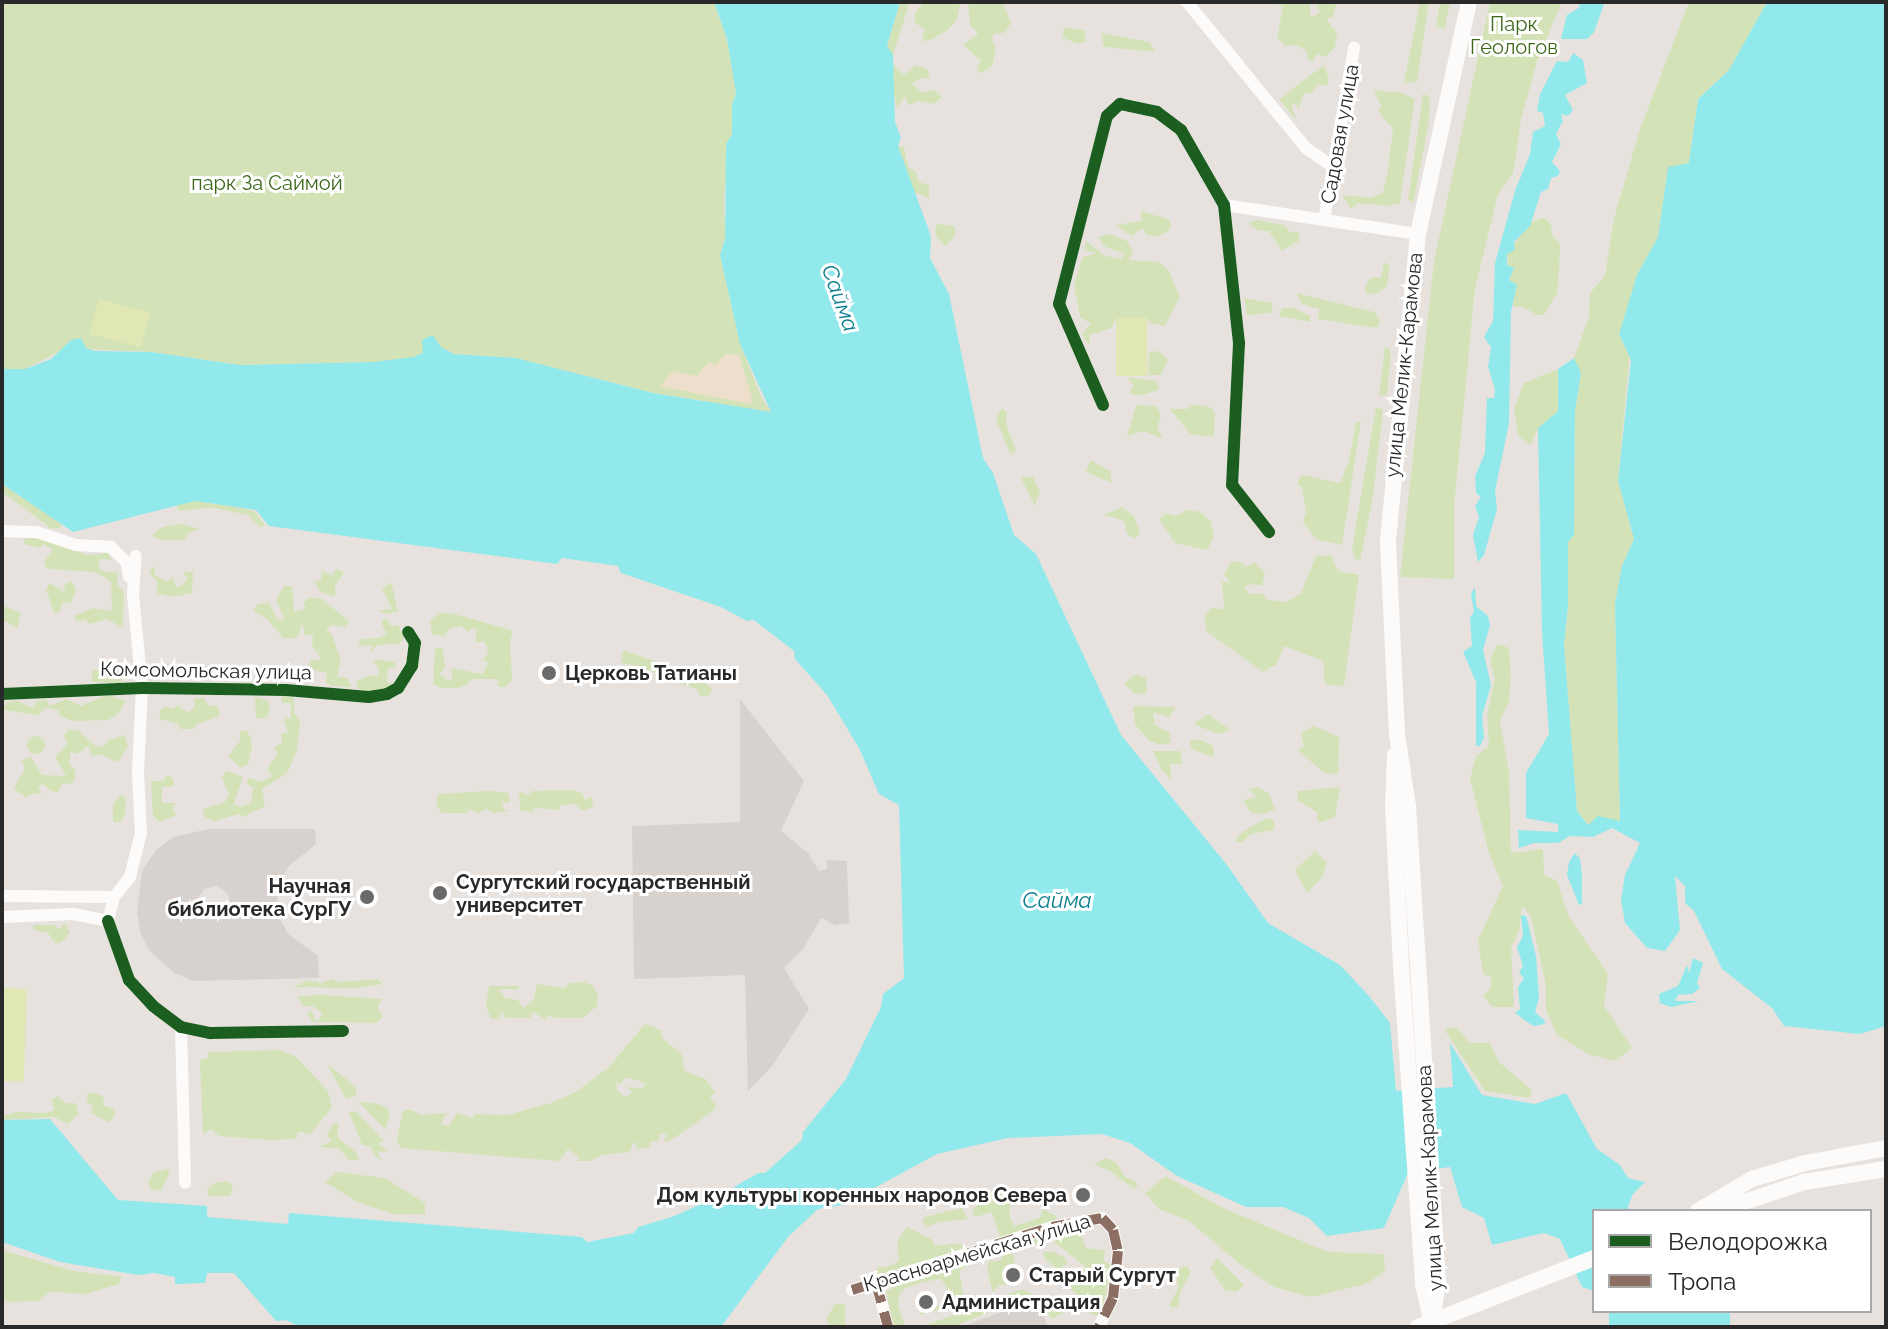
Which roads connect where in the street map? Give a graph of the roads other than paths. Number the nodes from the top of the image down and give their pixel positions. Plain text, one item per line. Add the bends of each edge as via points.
1 (1187, 2) edge
2 (1469, 2) edge
3 (1354, 48) dead end
4 (1336, 169) junction
5 (1224, 205) junction
6 (1324, 220) junction
7 (1418, 234) junction
8 (1103, 405) dead end
9 (2, 531) edge
10 (1269, 532) dead end
11 (136, 556) dead end
12 (133, 595) junction
13 (408, 632) dead end
14 (142, 688) junction
15 (2, 694) edge
16 (1397, 734) junction
17 (2, 896) edge
18 (114, 897) junction
19 (2, 917) edge
20 (108, 921) junction
21 (181, 1027) junction
22 (343, 1031) dead end
23 (1886, 1148) edge
24 (1886, 1169) edge
25 (185, 1183) dead end
26 (1701, 1209) edge
27 (1723, 1209) edge
28 (1592, 1259) edge
29 (876, 1283) junction
30 (1431, 1283) junction
31 (852, 1290) dead end
32 (1428, 1325) edge
33 (888, 1327) edge
34 (1099, 1327) edge

1 - 4 street via 1306,148
2 - 7 main road, улица Мелик-Карамова
3 - 4 street, Садовая улица
4 - 6 street, Садовая улица
5 - 6 street
5 - 8 street via 1181,130 1157,112 1120,104 1107,116 1059,304
5 - 10 street via 1239,343 1232,485
6 - 7 street
7 - 16 main road, улица Мелик-Карамова via 1389,511
9 - 12 street via 37,532 76,545 111,547 127,563
11 - 12 street
12 - 14 street
13 - 14 street, Комсомольская улица via 415,643 412,666 387,694
14 - 15 street, Комсомольская улица
14 - 18 street via 139,850 130,877
16 - 30 main road, улица Мелик-Карамова via 1408,806 1419,969
16 - 30 main road, улица Мелик-Карамова via 1393,807 1401,966
17 - 18 street
18 - 20 street
19 - 20 street via 73,914
20 - 21 street via 129,980
21 - 22 street via 210,1033
21 - 25 street
23 - 26 main road via 1752,1179
24 - 27 main road via 1804,1182
28 - 32 main road
29 - 31 street, Красноармейская улица
29 - 33 street
29 - 34 street, Красноармейская улица via 1052,1227 1102,1218 1113,1230 1118,1251 1113,1298
30 - 32 main road, улица Мелик-Карамова

